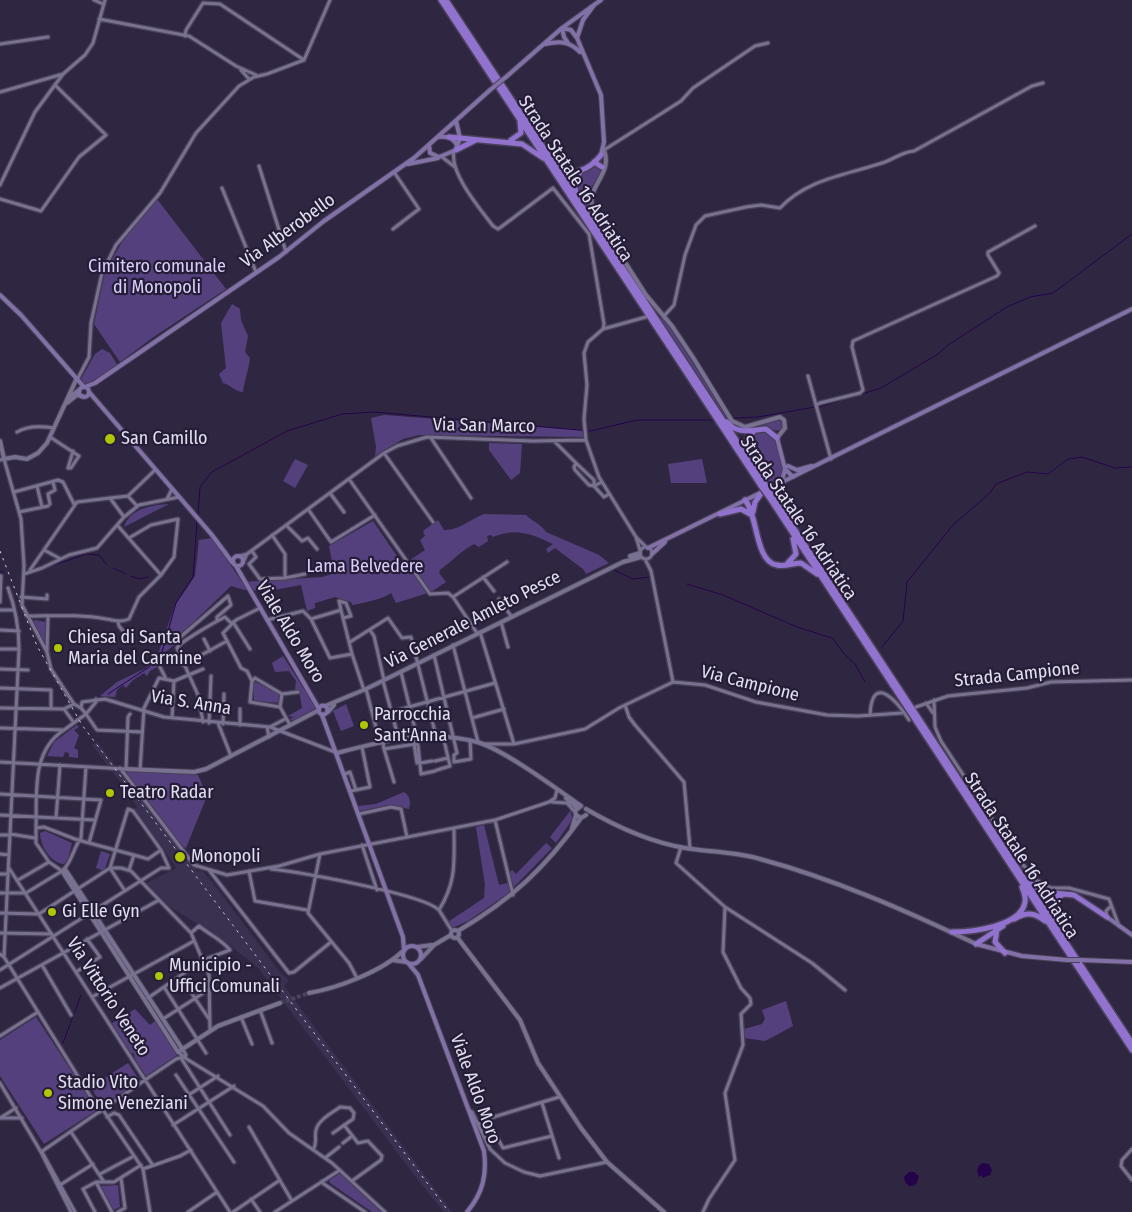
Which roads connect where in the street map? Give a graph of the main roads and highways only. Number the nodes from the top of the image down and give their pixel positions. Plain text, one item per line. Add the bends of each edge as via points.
1 (441, 0) edge
2 (446, 0) edge
3 (601, 0) edge
4 (594, 5) junction
5 (562, 28) junction
6 (577, 38) junction
7 (568, 43) junction
8 (543, 44) junction
9 (583, 55) junction
10 (518, 117) junction
11 (456, 121) junction
12 (438, 137) junction
13 (449, 137) junction
14 (460, 138) junction
15 (478, 140) junction
16 (505, 141) junction
17 (430, 145) junction
18 (456, 149) junction
19 (602, 152) joint
20 (548, 155) junction
21 (441, 157) junction
22 (594, 162) junction
23 (406, 164) junction
24 (551, 166) junction
25 (603, 169) road end
26 (581, 170) junction
27 (582, 205) junction
28 (0, 296) edge
29 (1132, 309) edge
30 (682, 358) junction
31 (84, 389) junction
32 (83, 396) junction
33 (97, 402) junction
34 (757, 429) junction
35 (777, 438) joint
36 (816, 466) junction
37 (787, 468) junction
38 (793, 477) junction
39 (763, 486) junction
40 (773, 487) junction
41 (771, 496) junction
42 (745, 500) junction
43 (751, 513) junction
44 (720, 514) junction
45 (669, 539) junction
46 (647, 547) road end
47 (224, 549) junction
48 (651, 555) road end
49 (238, 556) junction
50 (232, 562) junction
51 (242, 563) junction
52 (787, 564) junction
53 (236, 566) junction
54 (243, 579) junction
55 (898, 694) junction
56 (315, 700) junction
57 (325, 706) junction
58 (320, 712) junction
59 (327, 712) junction
60 (326, 723) junction
61 (1022, 880) junction
62 (1064, 894) junction
63 (1098, 911) junction
64 (1110, 911) road end
65 (1106, 917) joint
66 (1051, 927) junction
67 (984, 930) junction
68 (997, 930) junction
69 (952, 932) road end
70 (1132, 935) edge
71 (403, 937) junction
72 (976, 944) junction
73 (410, 946) junction
74 (1069, 948) junction
75 (404, 950) junction
76 (1005, 953) junction
77 (420, 960) junction
78 (1131, 960) edge
79 (407, 963) junction
80 (418, 975) junction
81 (1132, 1043) edge
82 (1132, 1050) edge
83 (467, 1212) edge

1 - 10 highway, Strada Statale 16 Adriatica
2 - 20 highway, Strada Statale 16 Adriatica
3 - 4 main road, Via Alberobello
4 - 5 main road, Via Alberobello
4 - 6 main road via 583,20
5 - 6 main road via 571,30
5 - 7 main road
5 - 8 main road, Via Alberobello
6 - 9 main road
7 - 8 main road
7 - 9 main road
8 - 11 main road, Via Alberobello, bridge
9 - 19 main road via 601,95
10 - 16 highway via 519,136
10 - 24 highway, Strada Statale 16 Adriatica
11 - 12 main road, Via Alberobello
11 - 14 main road
12 - 13 main road
12 - 17 main road, Via Alberobello
13 - 14 highway
13 - 18 main road
14 - 15 highway
14 - 18 main road
15 - 16 highway
15 - 18 highway
16 - 24 highway via 528,146
17 - 21 main road via 430,153
17 - 23 main road, Via Alberobello
18 - 21 main road
19 - 22 highway
20 - 26 highway via 566,172
20 - 27 highway, Strada Statale 16 Adriatica
21 - 23 main road
22 - 25 highway
22 - 26 highway
23 - 31 main road, Via Alberobello via 324,221 286,252
24 - 39 highway, Strada Statale 16 Adriatica
26 - 27 highway via 574,183
27 - 30 highway, Strada Statale 16 Adriatica
28 - 31 main road via 21,315
29 - 36 main road
30 - 34 highway via 732,427 745,431
30 - 39 highway, Strada Statale 16 Adriatica
31 - 32 main road
31 - 32 main road
31 - 33 main road
32 - 33 main road
33 - 47 main road
34 - 35 highway via 771,431
34 - 39 highway via 748,438 747,451
35 - 37 main road
36 - 37 main road via 797,470
36 - 38 main road
37 - 38 main road
37 - 40 main road
38 - 40 main road
39 - 40 main road
39 - 41 highway, Strada Statale 16 Adriatica, bridge
39 - 42 main road
39 - 43 highway
41 - 52 highway via 796,544 796,554
41 - 55 highway, Strada Statale 16 Adriatica
41 - 61 highway, Strada Statale 16 Adriatica
42 - 43 highway
42 - 44 main road
43 - 44 highway via 737,509
43 - 52 highway via 766,559 773,564
44 - 45 main road
45 - 46 main road
45 - 48 main road
47 - 49 main road
47 - 50 main road
49 - 50 main road
49 - 51 main road
50 - 53 main road, Viale Aldo Moro
51 - 53 main road
51 - 54 main road, Viale Aldo Moro
52 - 55 highway via 801,563 817,574
53 - 54 main road, Viale Aldo Moro
54 - 56 main road, Viale Aldo Moro
55 - 61 highway, Strada Statale 16 Adriatica
56 - 57 main road, Viale Aldo Moro
56 - 58 main road, Viale Aldo Moro
57 - 58 main road
57 - 59 main road
58 - 59 main road
58 - 60 main road, Viale Aldo Moro
59 - 60 main road, Viale Aldo Moro
60 - 71 main road, Viale Aldo Moro
61 - 62 highway via 1044,892
61 - 66 highway, Strada Statale 16 Adriatica
61 - 67 highway via 1023,908 1001,925
61 - 74 highway, Strada Statale 16 Adriatica
62 - 63 highway via 1074,895
62 - 74 highway via 1054,900 1051,910
63 - 64 highway
63 - 65 highway
65 - 70 main road
66 - 68 highway via 1040,917 1026,913
66 - 82 highway, Strada Statale 16 Adriatica
67 - 69 highway
67 - 72 highway
68 - 72 highway
68 - 76 highway via 995,942
71 - 73 main road, Viale Aldo Moro
71 - 75 main road, Viale Aldo Moro
72 - 76 main road
73 - 75 main road
73 - 77 main road via 421,952
74 - 81 highway, Strada Statale 16 Adriatica
75 - 79 main road
76 - 78 main road, bridge via 1067,960
77 - 79 main road
77 - 80 main road, Viale Aldo Moro
79 - 80 main road, Viale Aldo Moro
80 - 83 main road, Viale Aldo Moro via 484,1151 486,1173 481,1192

